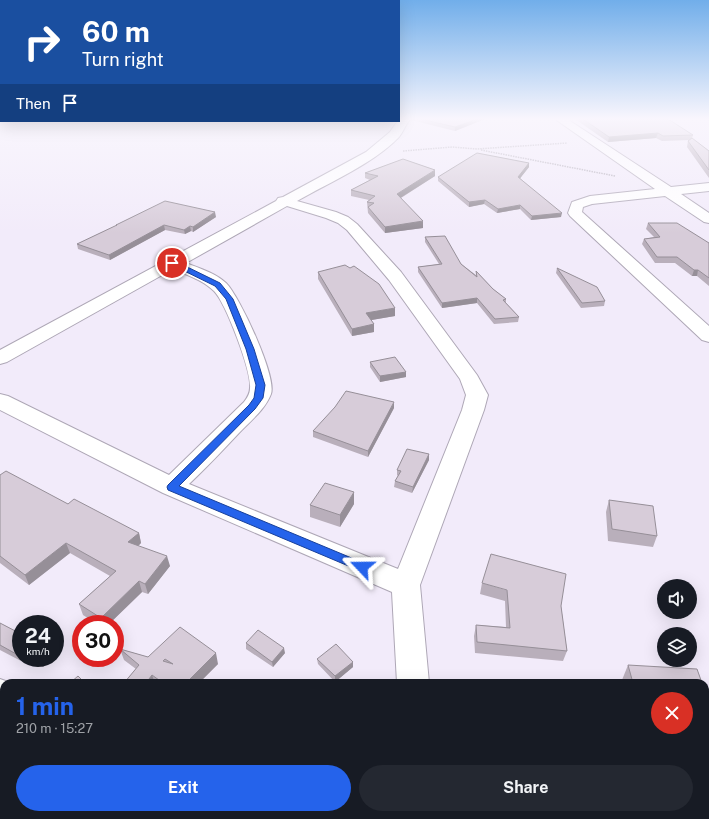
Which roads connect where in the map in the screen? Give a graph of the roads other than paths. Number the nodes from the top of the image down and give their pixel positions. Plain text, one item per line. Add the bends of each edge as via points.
1 (366, 157) edge
2 (619, 157) edge
3 (709, 187) edge
4 (664, 188) junction
5 (283, 201) junction
6 (709, 219) edge
7 (172, 263) junction
8 (709, 336) edge
9 (0, 358) edge
10 (0, 401) edge
11 (172, 487) junction
12 (406, 585) junction
13 (412, 679) edge

1 - 5 street
2 - 4 street
3 - 4 street
4 - 6 street
4 - 8 street via 590,200 577,205 575,214
5 - 7 street
5 - 12 street via 330,215 352,227 395,276 470,379 477,395 474,410
7 - 9 street
7 - 11 street via 217,284 230,299 261,385 258,398 252,407
10 - 11 street
11 - 12 street
12 - 13 street

